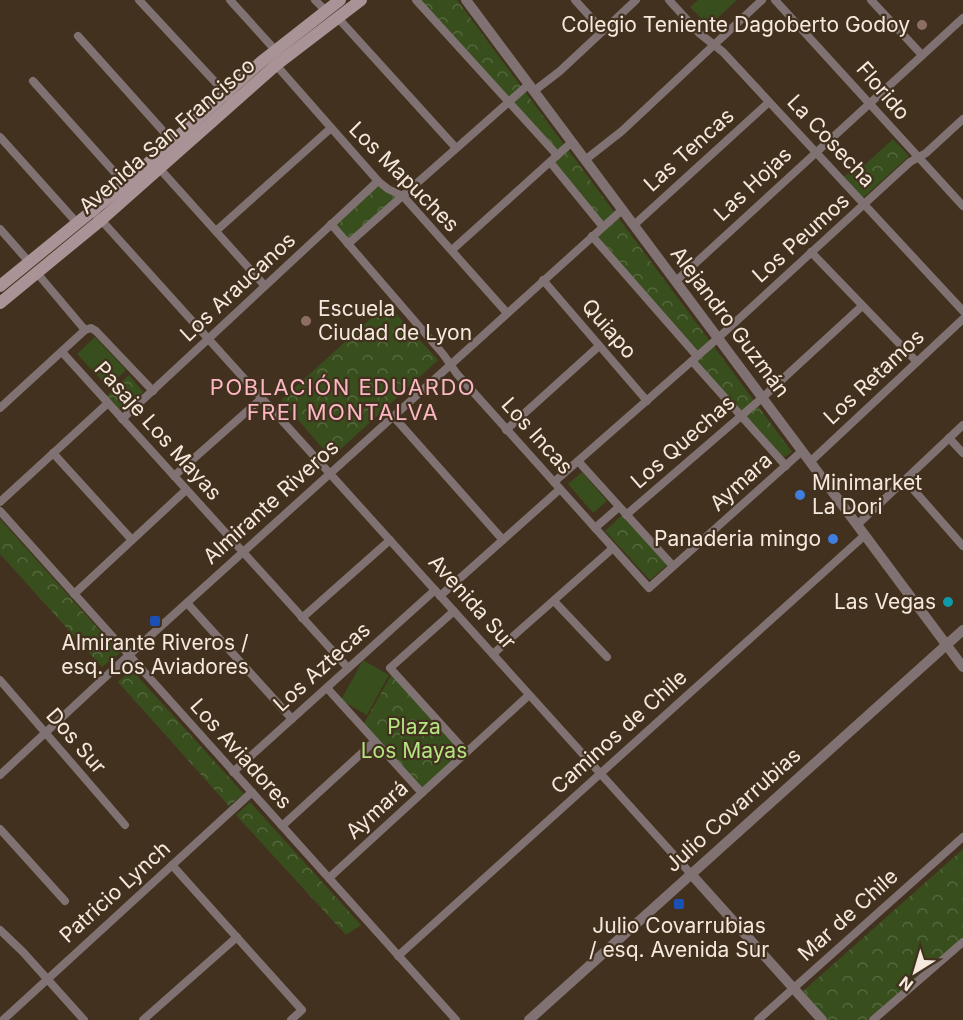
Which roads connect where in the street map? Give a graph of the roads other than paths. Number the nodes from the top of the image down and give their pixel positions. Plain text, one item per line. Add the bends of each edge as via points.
1 (139, 0) edge
2 (230, 0) edge
3 (315, 0) edge
4 (340, 0) edge
5 (361, 0) edge
6 (416, 0) edge
7 (466, 0) edge
8 (574, 0) edge
9 (636, 0) edge
10 (669, 0) edge
11 (762, 0) edge
12 (775, 0) edge
13 (871, 0) edge
14 (326, 11) junction
15 (338, 18) junction
16 (963, 18) edge
17 (603, 31) junction
18 (78, 36) dead end
19 (714, 45) junction
20 (276, 51) junction
21 (922, 55) junction
22 (276, 65) junction
23 (33, 81) dead end
24 (531, 88) junction
25 (229, 98) junction
26 (508, 102) junction
27 (769, 102) junction
28 (869, 104) junction
29 (963, 119) edge
30 (331, 128) junction
31 (0, 137) edge
32 (172, 141) junction
33 (572, 142) junction
34 (456, 148) junction
35 (815, 151) junction
36 (557, 155) junction
37 (918, 158) junction
38 (585, 160) junction
39 (550, 162) junction
40 (159, 168) junction
41 (378, 181) junction
42 (125, 184) junction
43 (403, 196) junction
44 (864, 204) junction
45 (963, 206) edge
46 (622, 210) junction
47 (97, 215) junction
48 (78, 224) junction
49 (331, 224) junction
50 (634, 225) junction
51 (603, 226) junction
52 (0, 229) edge
53 (216, 231) junction
54 (592, 236) junction
55 (348, 244) junction
56 (452, 250) junction
57 (811, 252) junction
58 (33, 268) junction
59 (543, 280) junction
60 (675, 281) junction
61 (0, 286) edge
62 (265, 286) junction
63 (0, 303) edge
64 (862, 306) junction
65 (963, 311) edge
66 (507, 313) junction
67 (963, 318) edge
68 (88, 329) junction
69 (718, 338) junction
70 (208, 339) junction
71 (599, 346) junction
72 (62, 352) junction
73 (695, 358) junction
74 (917, 362) junction
75 (450, 365) junction
76 (153, 391) junction
77 (262, 398) junction
78 (762, 398) junction
79 (646, 401) junction
80 (108, 403) junction
81 (0, 408) edge
82 (741, 416) junction
83 (393, 417) junction
84 (122, 419) junction
85 (963, 424) edge
86 (506, 429) junction
87 (949, 438) junction
88 (802, 451) junction
89 (53, 453) junction
90 (963, 453) edge
91 (578, 462) junction
92 (810, 462) junction
93 (786, 466) junction
94 (330, 473) junction
95 (174, 476) junction
96 (904, 480) junction
97 (557, 486) junction
98 (186, 490) junction
99 (0, 502) edge
100 (619, 507) junction
101 (0, 511) edge
102 (626, 515) junction
103 (857, 525) junction
104 (595, 528) junction
105 (865, 535) junction
106 (132, 540) junction
107 (390, 540) junction
108 (503, 540) junction
109 (963, 546) edge
110 (613, 548) junction
111 (243, 552) junction
112 (674, 566) junction
113 (649, 588) joint
114 (437, 593) junction
115 (74, 594) junction
116 (554, 601) junction
117 (187, 603) junction
118 (454, 611) junction
119 (303, 618) junction
120 (963, 630) edge
121 (946, 645) junction
122 (493, 654) junction
123 (129, 655) junction
124 (607, 657) dead end
125 (963, 667) edge
126 (348, 668) junction
127 (0, 680) edge
128 (327, 687) junction
129 (529, 695) junction
130 (292, 718) junction
131 (46, 733) junction
132 (375, 741) junction
133 (466, 753) junction
134 (233, 771) junction
135 (600, 773) junction
136 (0, 775) edge
137 (252, 792) junction
138 (422, 793) junction
139 (125, 825) dead end
140 (282, 826) junction
141 (0, 829) edge
142 (963, 837) edge
143 (172, 865) junction
144 (691, 874) junction
145 (328, 878) junction
146 (65, 901) dead end
147 (0, 930) edge
148 (237, 937) junction
149 (963, 942) edge
150 (398, 956) junction
151 (47, 979) junction
152 (794, 988) junction
153 (3, 1020) edge
154 (84, 1020) edge
155 (143, 1020) edge
156 (291, 1020) edge
157 (456, 1020) edge
158 (529, 1020) edge
159 (758, 1020) edge
160 (822, 1020) edge
161 (873, 1020) edge

1 - 25 street
2 - 20 street
3 - 14 street
4 - 14 main road, Avenida San Francisco
5 - 15 main road, Avenida San Francisco
6 - 26 street
7 - 24 street, Alejandro Guzmán
8 - 17 street
9 - 17 street
10 - 19 street, La Cosecha
11 - 19 street
12 - 28 street, Florido
13 - 21 street
14 - 20 main road, Avenida San Francisco
15 - 22 main road, Avenida San Francisco
15 - 34 street
16 - 21 street, Las Hojas
17 - 24 street via 560,71
18 - 32 street
19 - 27 street, La Cosecha
19 - 38 street
20 - 25 main road, Avenida San Francisco
21 - 28 street, Las Hojas
22 - 25 main road, Avenida San Francisco
22 - 30 street, Los Mapuches
23 - 42 street
24 - 26 street
24 - 33 street, Alejandro Guzmán
25 - 32 main road, Avenida San Francisco
25 - 40 main road, Avenida San Francisco
26 - 34 street
26 - 36 street
27 - 35 street, La Cosecha
27 - 50 street, Las Tencas
28 - 35 street, Las Hojas
28 - 37 street, Florido
29 - 37 street, Los Peumos
30 - 41 street, Los Mapuches
30 - 53 street
31 - 48 street
32 - 42 main road, Avenida San Francisco
33 - 36 street
33 - 38 street, Alejandro Guzmán
34 - 43 street
35 - 44 street, La Cosecha
35 - 60 street, Las Hojas
36 - 39 street
37 - 44 street, Los Peumos
37 - 45 street, Florido
38 - 46 street, Alejandro Guzmán
39 - 51 street
39 - 56 street
40 - 47 main road, Avenida San Francisco
40 - 53 street
41 - 43 street, Los Mapuches
41 - 49 street, Los Araucanos
42 - 47 main road, Avenida San Francisco
43 - 55 street
43 - 56 street, Los Mapuches
44 - 57 street, Los Peumos
44 - 65 street, La Cosecha
46 - 50 street, Alejandro Guzmán
46 - 51 street, Almirante Riveros
47 - 48 main road, Avenida San Francisco
47 - 58 main road, Avenida San Francisco
47 - 70 street, Avenida Sur
48 - 58 main road, Avenida San Francisco
49 - 55 street, Los Incas
49 - 62 street, Los Araucanos
50 - 60 street, Alejandro Guzmán
51 - 54 street, Almirante Riveros
52 - 58 street
53 - 62 street
54 - 59 street, Almirante Riveros
54 - 73 street
55 - 75 street, Los Incas
56 - 66 street, Los Mapuches
57 - 64 street
57 - 69 street, Los Peumos
58 - 61 main road, Avenida San Francisco
58 - 63 main road, Avenida San Francisco
58 - 68 street
59 - 66 street, Almirante Riveros
59 - 71 street, Quiapo
60 - 69 street, Alejandro Guzmán
62 - 70 street, Los Araucanos
64 - 74 street
64 - 78 street, Los Quechas
66 - 75 street, Almirante Riveros
67 - 74 street, Los Retamos
68 - 72 street
68 - 76 street
69 - 73 street, Los Aztecas
69 - 78 street, Alejandro Guzmán
70 - 76 street, Los Araucanos
70 - 77 street, Avenida Sur
71 - 79 street, Quiapo
71 - 86 street
72 - 80 street, Pasaje Los Mayas
72 - 81 street
73 - 79 street, Los Aztecas
73 - 82 street
74 - 92 street, Los Retamos
75 - 83 street, Almirante Riveros
75 - 86 street, Los Incas
76 - 84 street, Los Araucanos
77 - 94 street, Avenida Sur
77 - 95 street
78 - 82 street, Los Quechas
78 - 88 street, Alejandro Guzmán
79 - 91 street, Los Aztecas
80 - 84 street, Pasaje Los Mayas
80 - 89 street
82 - 93 street
82 - 102 street, Los Quechas
83 - 94 street, Almirante Riveros
83 - 108 street
84 - 95 street, Pasaje Los Mayas
85 - 87 street
86 - 97 street, Los Incas
87 - 90 street
87 - 96 street
88 - 92 street, Alejandro Guzmán
88 - 93 street, Aymara
89 - 99 street
89 - 106 street
91 - 97 street, Los Aztecas
91 - 100 street, Los Incas
92 - 103 street, Alejandro Guzmán
93 - 112 street, Aymara
94 - 107 street, Avenida Sur
94 - 111 street, Almirante Riveros
95 - 98 street, Pasaje Los Mayas
96 - 103 street
96 - 109 street
97 - 104 street, Los Incas
97 - 108 street, Los Aztecas
98 - 106 street
98 - 111 street, Pasaje Los Mayas
100 - 102 street, Los Incas
100 - 104 street, Los Quechas
101 - 115 street, Los Aviadores
102 - 112 street, Los Incas
103 - 105 street, Alejandro Guzmán
104 - 110 street, Los Incas
105 - 121 street, Alejandro Guzmán
105 - 135 street, Caminos de Chile
106 - 115 street
107 - 114 street, Avenida Sur
107 - 119 street
108 - 114 street, Los Aztecas
110 - 113 street, Los Incas
110 - 116 street
111 - 117 street, Almirante Riveros
111 - 119 street, Pasaje Los Mayas
112 - 113 street, Aymara
114 - 118 street, Avenida Sur
114 - 126 street, Los Aztecas
115 - 123 street, Los Aviadores
116 - 122 street
116 - 124 street
117 - 123 street, Almirante Riveros
117 - 130 street
118 - 122 street, Avenida Sur
118 - 133 street via 390,668
119 - 126 street, Pasaje Los Mayas
120 - 121 street, Julio Covarrubias
121 - 125 street, Alejandro Guzmán
121 - 144 street, Julio Covarrubias
122 - 129 street, Avenida Sur
123 - 131 street, Almirante Riveros
123 - 134 street, Los Aviadores
126 - 128 street, Los Aztecas
127 - 131 street, Dos Sur
128 - 130 street, Los Aztecas
128 - 132 street
129 - 133 street, Aymará
129 - 135 street, Avenida Sur
130 - 134 street, Los Aztecas
131 - 136 street, Almirante Riveros
131 - 139 street, Dos Sur
132 - 138 street
132 - 140 street
133 - 138 street, Aymará
134 - 137 street, Los Aviadores
135 - 144 street, Avenida Sur
135 - 150 street, Caminos de Chile
137 - 140 street, Los Aviadores
137 - 143 street, Patricio Lynch
138 - 145 street, Aymará
140 - 145 street, Los Aviadores
141 - 146 street
142 - 152 street, Mar de Chile
143 - 148 street
143 - 151 street, Patricio Lynch
144 - 152 street, Avenida Sur
144 - 158 street, Julio Covarrubias
145 - 150 street, Los Aviadores
147 - 151 street
148 - 155 street
148 - 156 street via 302,1010
149 - 161 street
150 - 157 street, Los Aviadores
151 - 153 street, Patricio Lynch
151 - 154 street
152 - 159 street, Mar de Chile
152 - 160 street, Avenida Sur

